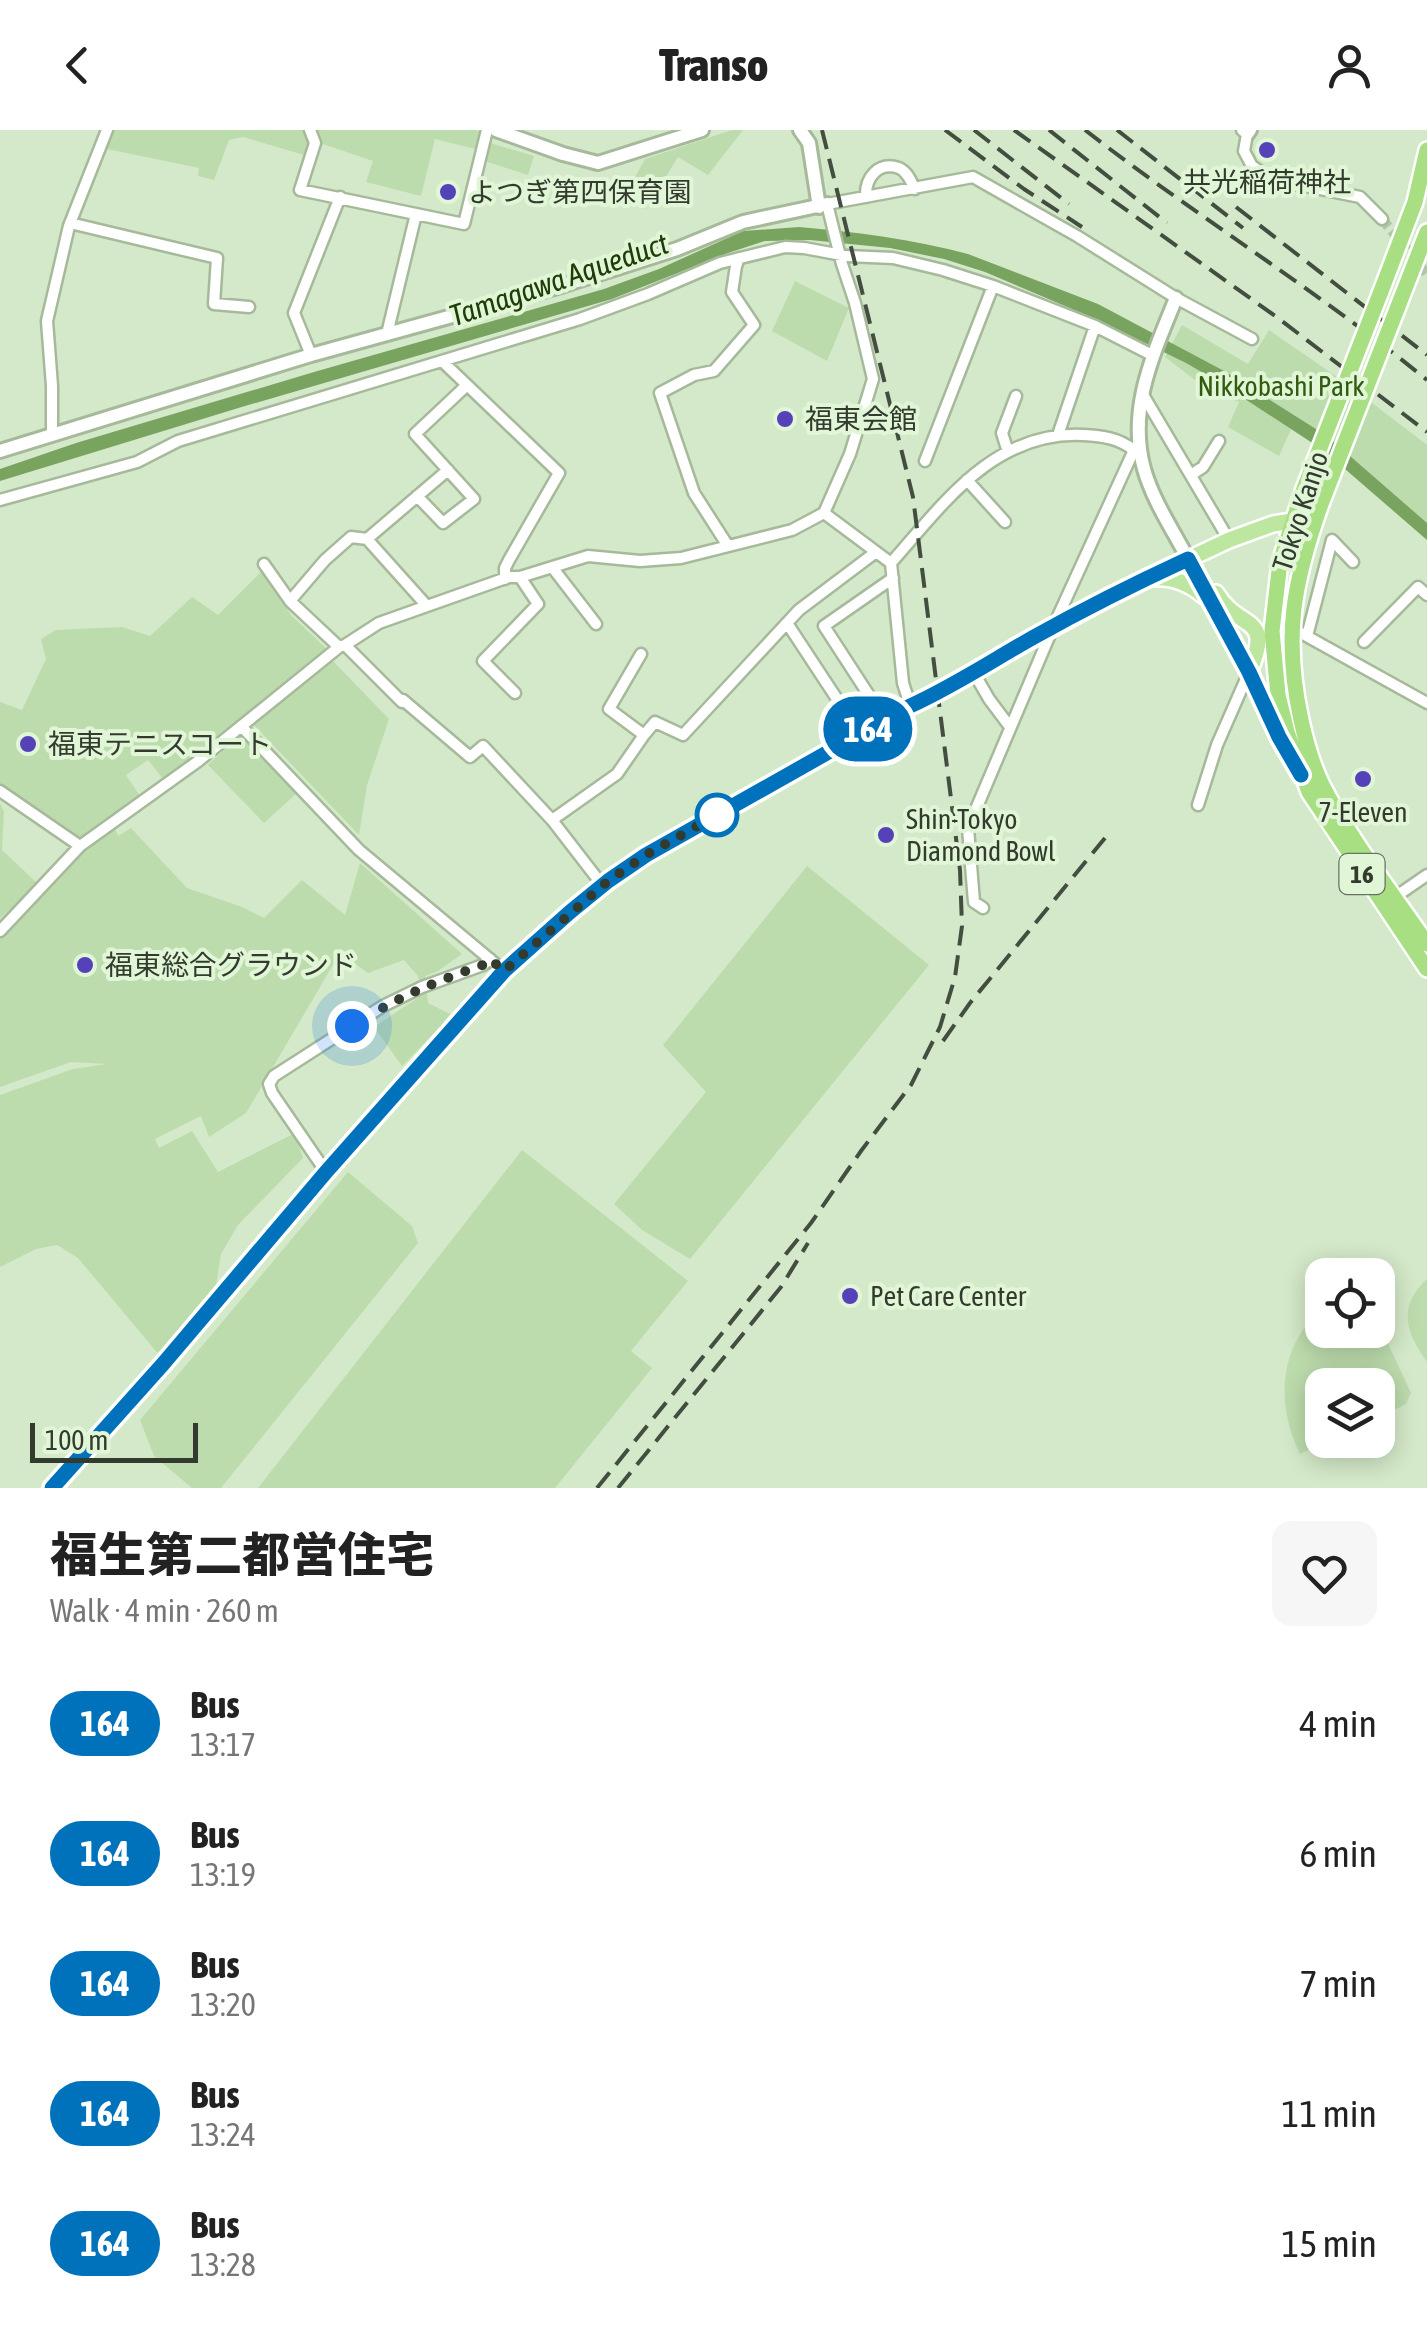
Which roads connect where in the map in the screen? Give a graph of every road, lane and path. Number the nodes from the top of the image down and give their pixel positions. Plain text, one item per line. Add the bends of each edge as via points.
1 (107, 130) edge
2 (310, 130) edge
3 (487, 130) edge
4 (496, 130) edge
5 (702, 130) edge
6 (800, 130) edge
7 (1246, 132) edge
8 (1427, 150) edge
9 (915, 189) junction
10 (866, 196) junction
11 (340, 198) junction
12 (823, 206) junction
13 (416, 214) junction
14 (1382, 219) tunnel mouth
15 (70, 222) junction
16 (1427, 232) edge
17 (839, 250) junction
18 (740, 258) junction
19 (993, 286) junction
20 (1176, 298) junction
21 (249, 307) dead end
22 (1095, 326) junction
23 (388, 334) junction
24 (1252, 339) dead end
25 (1154, 351) junction
26 (311, 356) junction
27 (443, 362) junction
28 (466, 386) junction
29 (1141, 392) junction
30 (1016, 396) dead end
31 (52, 434) junction
32 (1058, 435) junction
33 (1219, 441) dead end
34 (1137, 446) junction
35 (0, 451) edge
36 (1008, 452) junction
37 (925, 461) dead end
38 (448, 470) junction
39 (1191, 476) junction
40 (966, 480) junction
41 (417, 496) junction
42 (0, 500) edge
43 (824, 513) junction
44 (1006, 522) dead end
45 (1292, 522) junction
46 (1312, 530) junction
47 (367, 539) junction
48 (1229, 540) junction
49 (728, 546) junction
50 (876, 552) junction
51 (1188, 559) junction
52 (1353, 562) dead end
53 (891, 563) junction
54 (264, 564) dead end
55 (552, 567) junction
56 (520, 577) junction
57 (505, 578) junction
58 (893, 578) junction
59 (1145, 580) junction
60 (1427, 595) edge
61 (290, 601) junction
62 (427, 606) junction
63 (1214, 606) junction
64 (787, 623) junction
65 (596, 624) dead end
66 (1054, 626) junction
67 (1292, 628) junction
68 (1307, 636) junction
69 (1364, 642) dead end
70 (342, 646) junction
71 (641, 654) dead end
72 (1249, 672) junction
73 (974, 673) junction
74 (515, 693) dead end
75 (1427, 703) edge
76 (910, 706) junction
77 (885, 720) junction
78 (241, 726) junction
79 (1010, 727) junction
80 (860, 734) junction
81 (644, 735) junction
82 (1301, 775) junction
83 (0, 791) edge
84 (1198, 805) dead end
85 (552, 820) junction
86 (80, 846) junction
87 (1427, 875) edge
88 (603, 886) junction
89 (1395, 897) junction
90 (983, 908) dead end
91 (0, 931) edge
92 (1427, 944) edge
93 (490, 959) junction
94 (1427, 969) edge
95 (504, 971) junction
96 (326, 1172) junction
97 (52, 1488) edge

1 - 15 street
2 - 11 street via 315,143 300,190
3 - 13 street via 464,224
4 - 5 street via 598,163
6 - 12 street
7 - 14 street via 1244,151 1252,166 1271,178 1360,197
8 - 45 highway, Tokyo Kanjo / 16, bridge via 1416,202
9 - 10 street
9 - 10 street via 899,168 884,167 871,174
9 - 20 street via 973,177
10 - 12 street
11 - 13 street
11 - 26 street via 294,313
12 - 17 street
12 - 23 street via 743,222 561,286
13 - 23 street
15 - 21 street via 218,258 214,304
15 - 31 street via 47,321
16 - 46 highway, Tokyo Kanjo / 16, bridge
17 - 18 street via 785,247
17 - 19 street
17 - 43 street via 873,379
18 - 27 street
18 - 49 street via 732,292 754,324 714,371 660,393 694,492
19 - 22 street
19 - 37 street
20 - 24 street
20 - 25 street
22 - 25 street
22 - 32 street
23 - 26 street
25 - 29 street
26 - 31 street
27 - 28 street
27 - 42 street
28 - 38 street via 415,434
28 - 57 street via 558,474
29 - 34 street
29 - 39 street
30 - 36 street via 1002,433
31 - 35 street
32 - 34 street via 1102,436
32 - 36 street
33 - 39 street
34 - 51 street
34 - 66 street
36 - 40 street
38 - 41 street
38 - 41 street via 474,499 443,523
39 - 48 street
40 - 44 street
40 - 53 street
41 - 47 street
43 - 49 street via 792,530
43 - 50 street
45 - 46 main road
45 - 48 main road
45 - 82 highway, Tokyo Kanjo / 16 via 1272,632 1278,695
46 - 67 highway, Tokyo Kanjo / 16
47 - 61 street via 351,537
47 - 62 street
48 - 51 main road
49 - 55 street via 640,561 588,556
50 - 53 street
50 - 64 street
51 - 59 main road
51 - 63 main road
51 - 72 main road via 1220,600 1254,627 1260,644
52 - 68 street via 1332,540
53 - 58 street
54 - 61 street
55 - 56 street
55 - 65 street
56 - 57 street
56 - 74 street via 538,604 483,661
57 - 62 street
58 - 76 street
58 - 77 street via 824,626
59 - 63 main road via 1182,582
59 - 66 main road
60 - 69 street via 1418,588
61 - 70 street
62 - 70 street via 379,623
63 - 72 main road
64 - 80 street
64 - 81 street via 683,735 654,722
66 - 73 main road
66 - 79 street
67 - 68 street
67 - 89 highway, Tokyo Kanjo / 16 via 1292,680 1308,750 1322,786
68 - 75 street
70 - 78 street
70 - 85 street via 470,757 483,746
71 - 81 street via 608,709
72 - 82 main road
72 - 84 street
73 - 76 main road
73 - 79 street
76 - 77 main road
77 - 80 main road
78 - 86 street
78 - 93 street via 359,850
79 - 90 street via 968,828 974,902
80 - 88 main road
81 - 85 street via 616,774
82 - 94 highway, Tokyo Kanjo / 16
83 - 86 street
85 - 88 street
86 - 91 street
87 - 89 street
88 - 95 main road
89 - 92 highway, Tokyo Kanjo / 16
93 - 95 street
93 - 96 street via 383,1006 274,1076 272,1093
95 - 96 main road
96 - 97 main road

